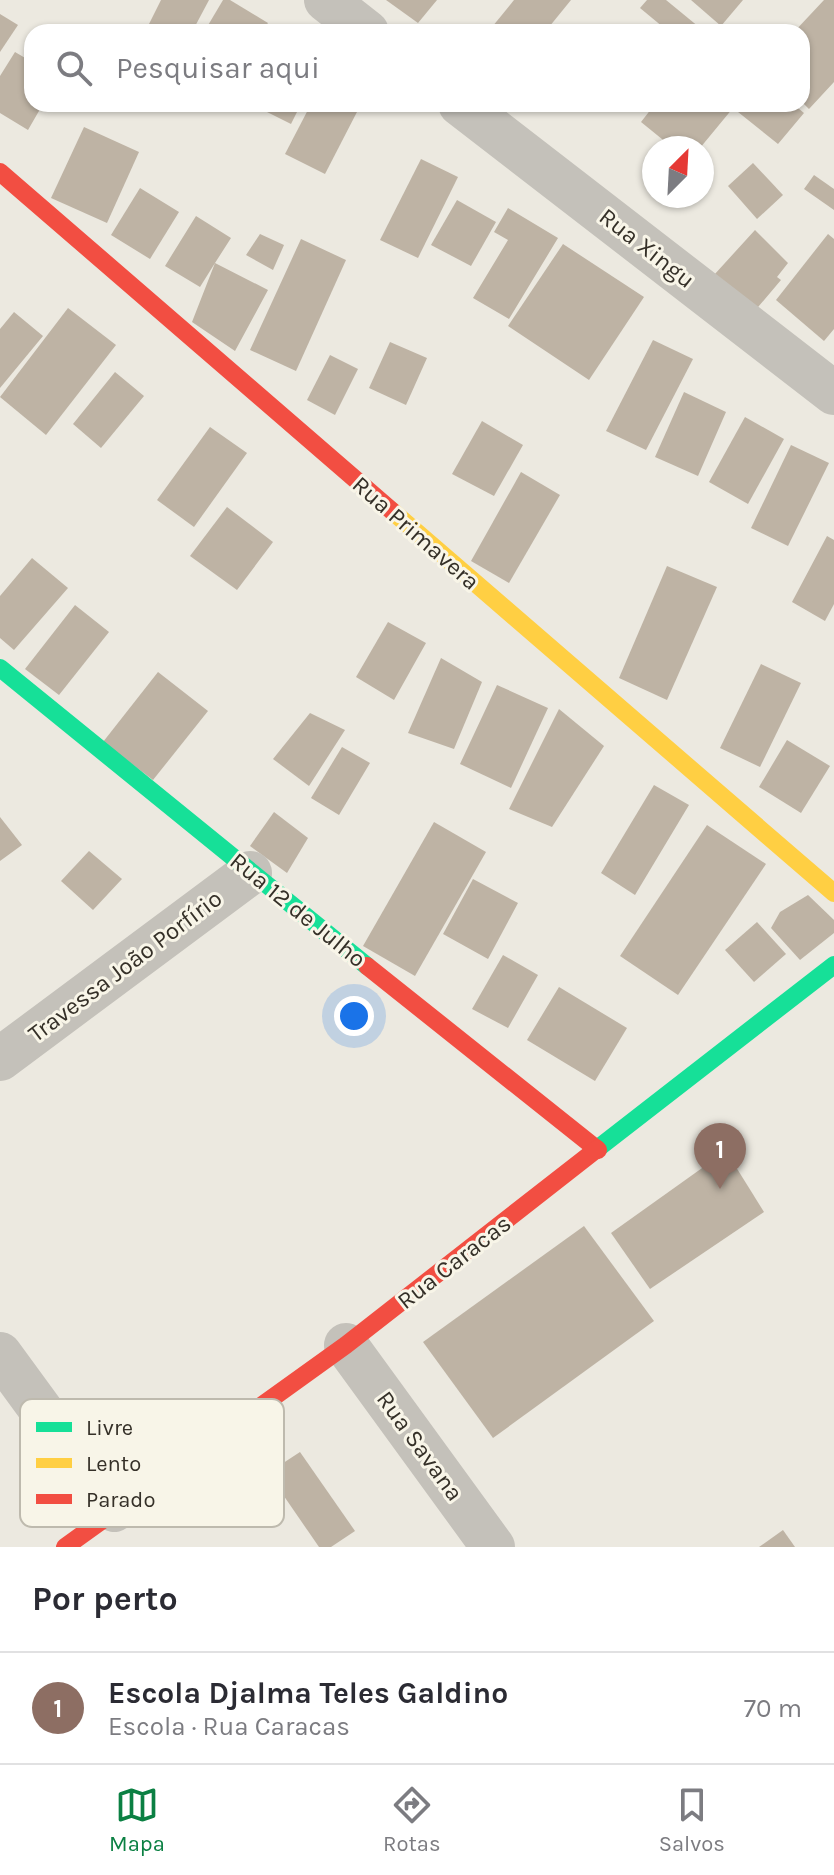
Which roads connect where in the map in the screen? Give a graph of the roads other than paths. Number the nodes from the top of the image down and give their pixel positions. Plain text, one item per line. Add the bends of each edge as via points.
1 (326, 0) edge
2 (357, 24) edge
3 (470, 112) edge
4 (0, 172) edge
5 (834, 393) edge
6 (0, 668) edge
7 (250, 873) junction
8 (834, 893) edge
9 (834, 965) edge
10 (0, 1059) edge
11 (598, 1150) junction
12 (346, 1345) junction
13 (0, 1354) edge
14 (33, 1399) edge
15 (270, 1399) edge
16 (91, 1527) edge
17 (65, 1547) edge
18 (493, 1547) edge

1 - 2 street
3 - 5 street, Rua Xingu
4 - 8 street, Rua Primavera
6 - 7 street, Rua 12 de Julho
7 - 10 street, Travessa João Porfírio
7 - 11 street, Rua 12 de Julho
9 - 11 street, Rua Caracas
11 - 12 street, Rua Caracas
12 - 15 street, Rua Caracas
12 - 18 street, Rua Savana
13 - 14 street
16 - 17 street, Rua Caracas

